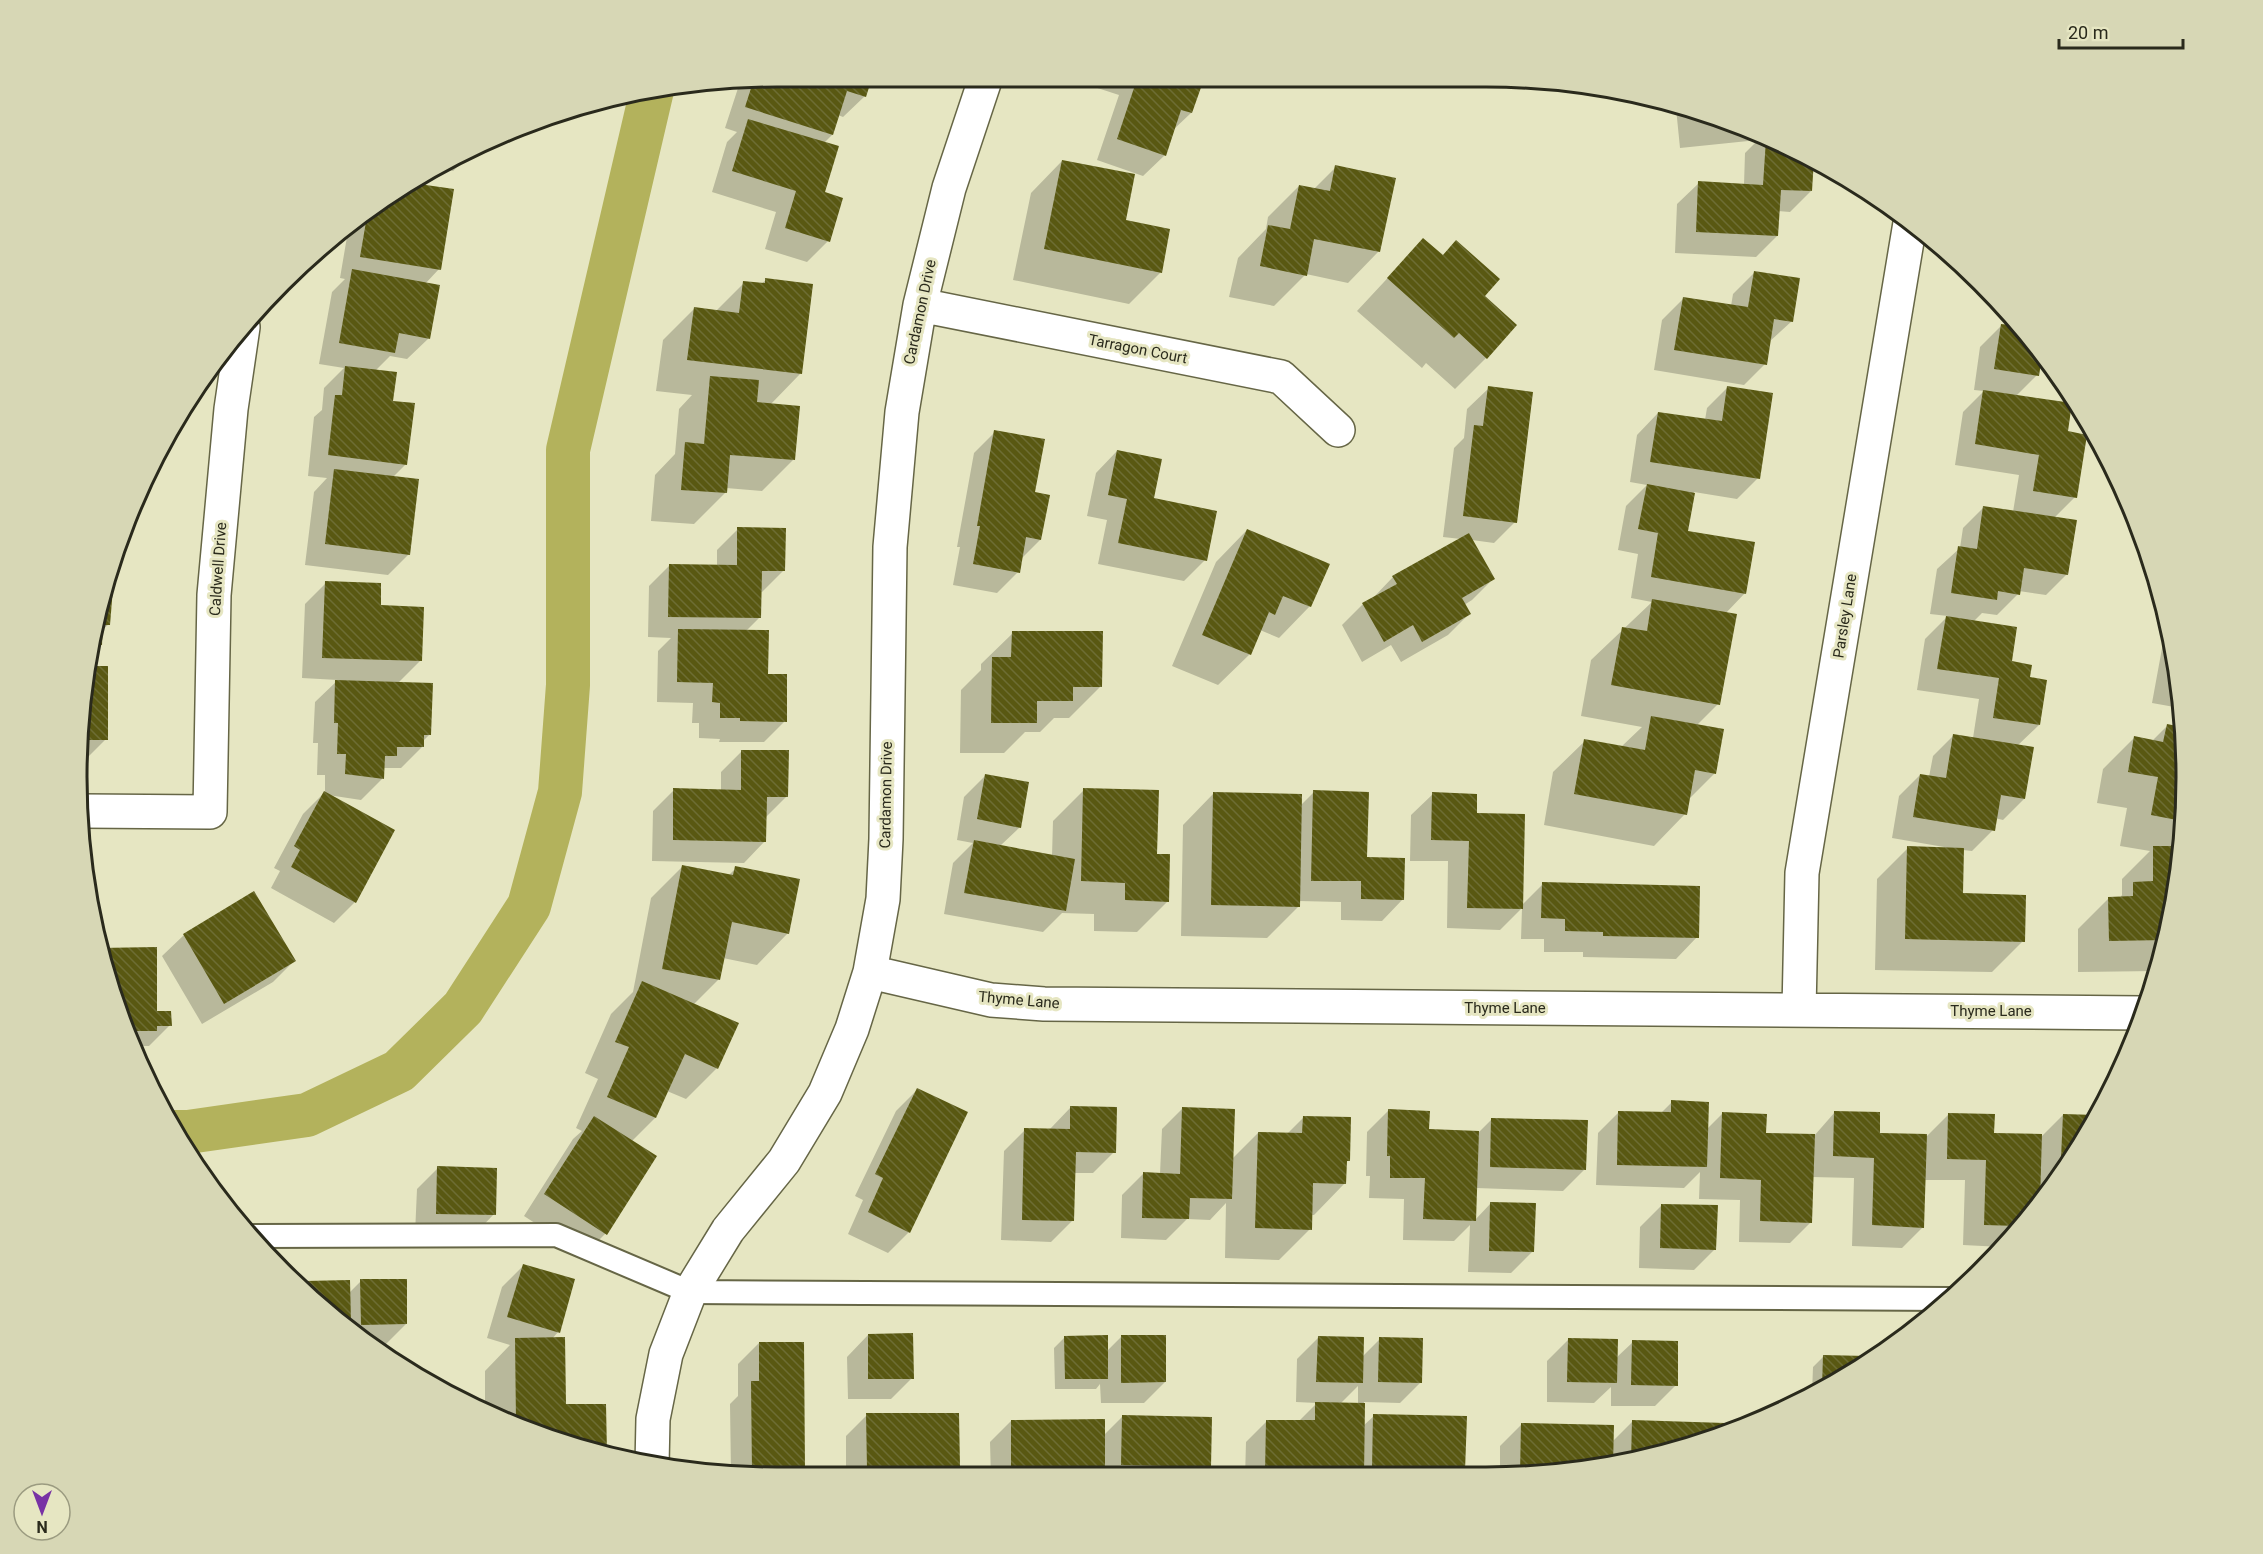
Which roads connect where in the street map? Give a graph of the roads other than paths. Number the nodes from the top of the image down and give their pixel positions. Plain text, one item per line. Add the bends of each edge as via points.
1 (983, 87) edge
2 (1909, 232) edge
3 (920, 305) junction
4 (241, 344) edge
5 (1338, 430) dead end
6 (88, 811) edge
7 (870, 972) junction
8 (1799, 1010) junction
9 (2134, 1013) edge
10 (262, 1236) edge
11 (690, 1292) junction
12 (1937, 1299) edge
13 (652, 1456) edge

1 - 3 street, Cardamon Drive via 948,188
2 - 8 street, Parsley Lane via 1802,873
3 - 5 street, Tarragon Court via 1281,377
3 - 7 street, Cardamon Drive via 902,412 890,547 886,839 883,899
4 - 6 street, Caldwell Drive via 214,595 210,812
7 - 8 street, Thyme Lane via 991,1000 1044,1004
7 - 11 street, Cardamon Drive via 825,1093 784,1161 728,1230
8 - 9 street, Thyme Lane
10 - 11 lane via 556,1235
11 - 12 lane
11 - 13 street, Cardamon Drive via 666,1354 653,1419

